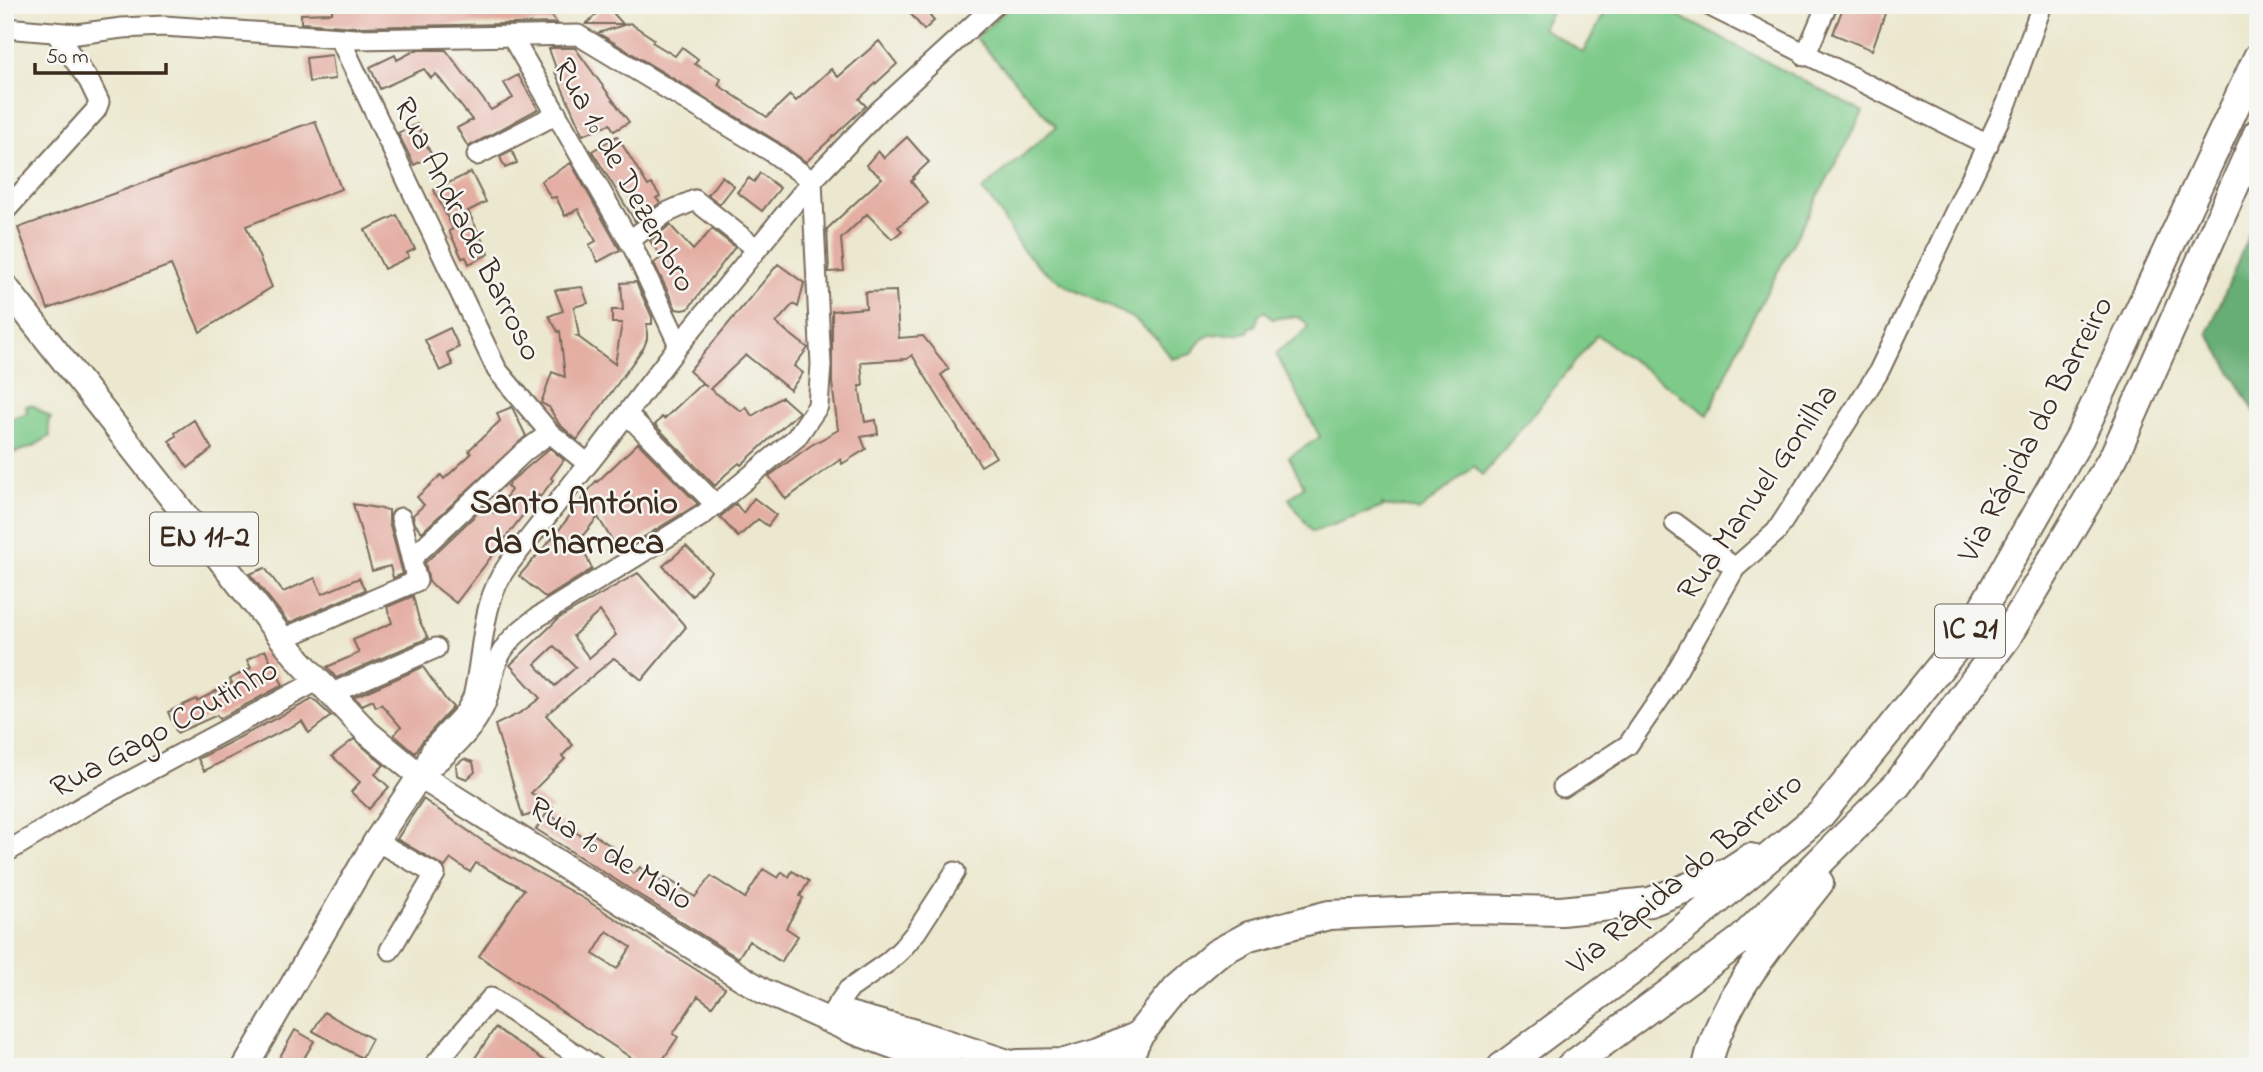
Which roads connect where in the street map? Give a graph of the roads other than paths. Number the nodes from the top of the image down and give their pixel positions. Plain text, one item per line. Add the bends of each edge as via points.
1 (995, 5) edge
2 (1708, 5) edge
3 (1826, 5) edge
4 (2042, 5) edge
5 (5, 28) edge
6 (55, 32) junction
7 (512, 37) junction
8 (340, 39) junction
9 (1805, 56) junction
10 (2258, 57) edge
11 (557, 114) junction
12 (2258, 133) edge
13 (1988, 145) junction
14 (477, 155) dead end
15 (812, 181) junction
16 (5, 211) edge
17 (629, 241) junction
18 (757, 249) junction
19 (5, 285) edge
20 (679, 345) junction
21 (627, 414) junction
22 (550, 433) junction
23 (588, 464) junction
24 (716, 505) junction
25 (401, 518) dead end
26 (1675, 523) dead end
27 (411, 559) junction
28 (1735, 568) junction
29 (487, 616) junction
30 (515, 634) junction
31 (282, 639) junction
32 (436, 648) dead end
33 (324, 688) junction
34 (420, 776) junction
35 (1897, 785) junction
36 (1563, 787) dead end
37 (1821, 814) junction
38 (376, 841) junction
39 (5, 853) edge
40 (955, 872) dead end
41 (390, 950) dead end
42 (763, 991) junction
43 (834, 1010) junction
44 (1138, 1036) junction
45 (911, 1052) junction
46 (1012, 1066) edge
47 (246, 1067) edge
48 (433, 1067) edge
49 (594, 1067) edge
50 (950, 1067) edge
51 (1124, 1067) edge
52 (1502, 1067) edge
53 (1570, 1067) edge
54 (1707, 1067) edge

1 - 15 street via 879,111
2 - 9 street
3 - 9 street
4 - 13 street, Rua Manuel Gonilha
5 - 6 street
6 - 8 street via 164,26
6 - 16 street via 99,102
7 - 8 street
7 - 11 street, Rua 1º de Dezembro
7 - 15 street via 578,35
8 - 22 street, Rua Andrade Barroso via 497,370
9 - 13 street
10 - 37 highway, Via Rápida do Barreiro / IC 21 via 2080,437 1971,629
11 - 14 street
11 - 17 street, Rua 1º de Dezembro
12 - 35 highway, IC 21 via 2114,456 2006,638
13 - 28 street, Rua Manuel Gonilha via 1878,373 1776,532
15 - 18 street
15 - 24 street via 821,365 818,406 796,438
17 - 18 street via 666,213 695,200
17 - 20 street, Rua 1º de Dezembro
18 - 20 street
19 - 31 main road, EN 11-2
20 - 21 street
21 - 23 street
21 - 24 street
22 - 23 street, Rua Andrade Barroso
22 - 27 street
23 - 29 street via 496,582
24 - 30 street
25 - 27 street
26 - 28 street
27 - 31 street via 416,581
28 - 36 street, Rua Manuel Gonilha via 1667,688 1628,745
29 - 30 street via 498,633
29 - 34 street via 473,697 432,748
30 - 34 street via 496,664 477,720 443,759
31 - 33 main road, EN 11-2
32 - 33 street, Rua Gago Coutinho
33 - 34 main road, EN 11-2
33 - 39 street, Rua Gago Coutinho via 85,805
34 - 38 main road
34 - 42 main road, Rua 1º de Maio / EN 11-2
35 - 53 highway, IC 21 via 1742,939
35 - 54 highway via 1746,976
37 - 44 highway via 1730,871 1650,902 1561,911 1469,909 1329,915 1250,936 1216,954 1177,988
37 - 52 highway, Via Rápida do Barreiro / IC 21 via 1643,962
38 - 41 street via 435,874
38 - 47 main road
40 - 43 street via 901,950 848,990
42 - 43 main road, EN 11-2
42 - 45 main road, EN 11-2
43 - 46 main road, EN 11-2 via 919,1033
44 - 46 highway via 1065,1063
44 - 51 highway
45 - 46 street via 927,1048
45 - 50 main road, EN 11-2
48 - 49 street via 491,998

